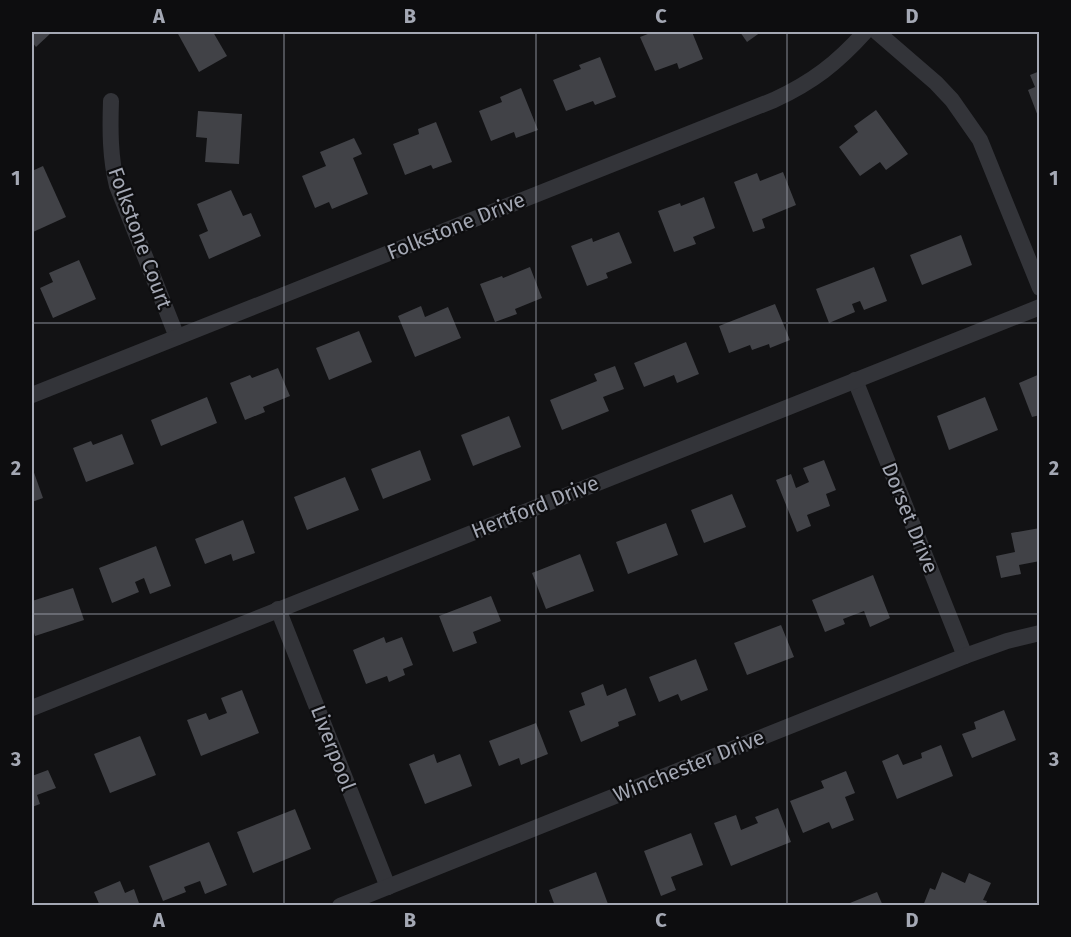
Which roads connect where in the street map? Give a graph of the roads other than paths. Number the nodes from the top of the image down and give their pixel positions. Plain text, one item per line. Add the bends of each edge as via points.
1 (865, 32) edge
2 (877, 32) edge
3 (111, 101) dead end
4 (1040, 288) edge
5 (1040, 307) edge
6 (177, 337) junction
7 (855, 380) junction
8 (32, 395) edge
9 (278, 609) junction
10 (1040, 633) edge
11 (965, 657) junction
12 (32, 708) edge
13 (388, 887) junction
14 (340, 906) edge

1 - 6 street, Folkstone Drive via 823,73 774,100
2 - 4 street via 936,82 980,140
3 - 6 street, Folkstone Court via 109,138 117,186
5 - 7 street, Hertford Drive
6 - 8 street, Folkstone Drive
7 - 9 street, Hertford Drive
7 - 11 street, Dorset Drive
9 - 12 street, Hertford Drive
9 - 13 street, Liverpool
10 - 11 street, Winchester Drive via 1007,640
11 - 13 street, Winchester Drive
13 - 14 street, Winchester Drive

